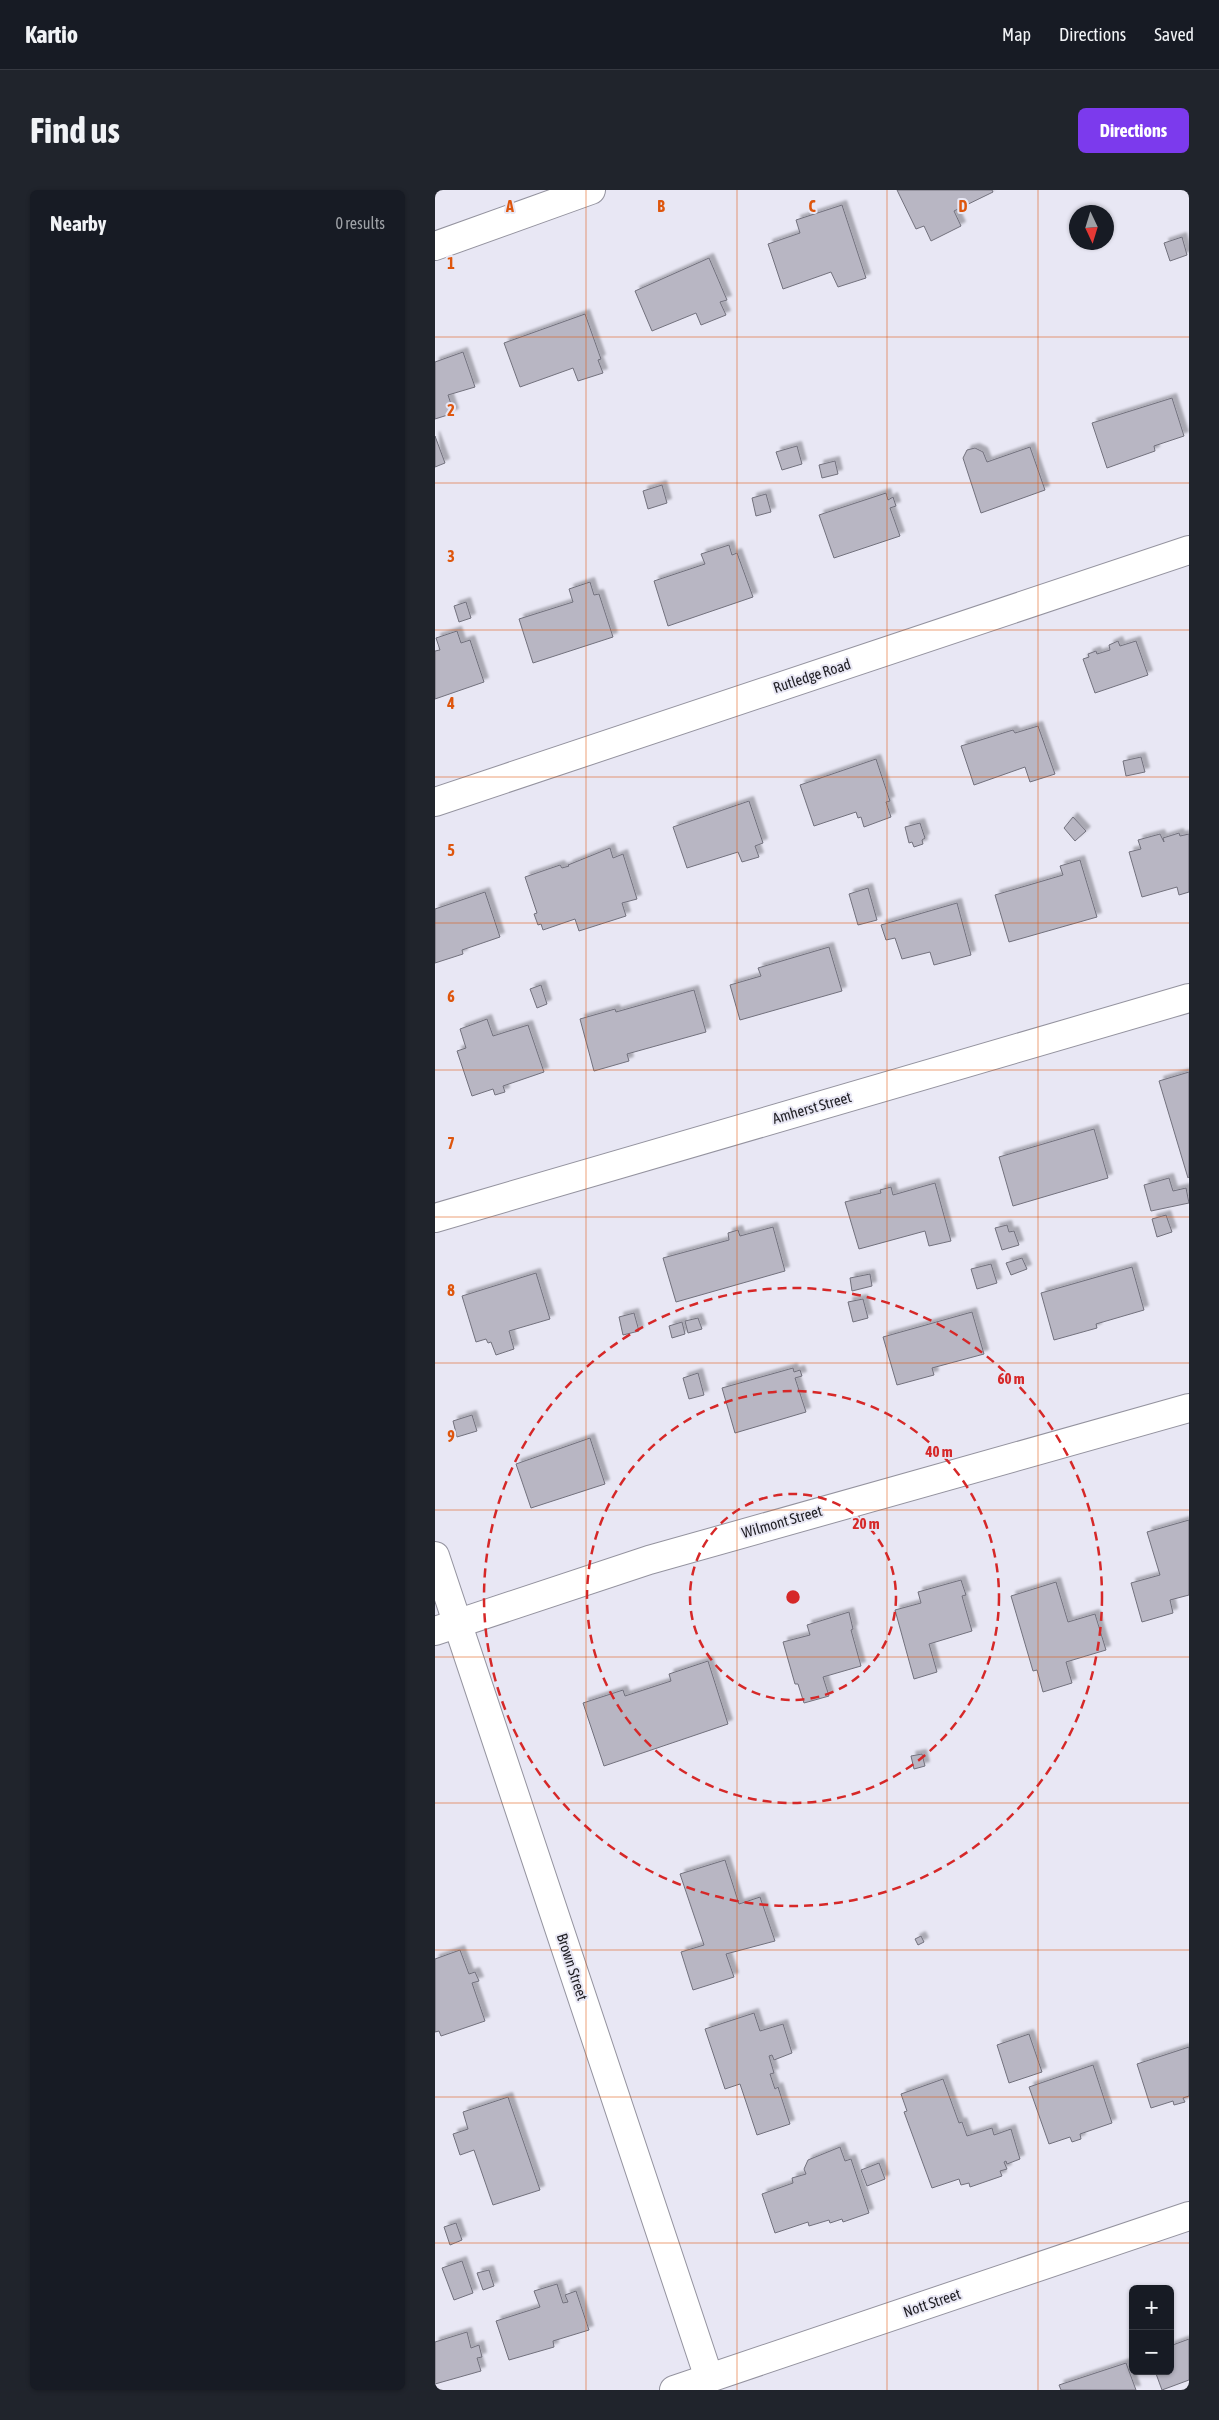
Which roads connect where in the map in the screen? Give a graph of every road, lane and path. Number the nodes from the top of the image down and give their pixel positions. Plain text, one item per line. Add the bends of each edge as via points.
1 (591, 190) edge
2 (435, 246) edge
3 (1189, 550) edge
4 (435, 802) edge
5 (1189, 998) edge
6 (435, 1218) edge
7 (1189, 1408) edge
8 (435, 1556) edge
9 (446, 1627) edge
10 (1189, 2216) edge
11 (709, 2378) junction
12 (674, 2390) edge

1 - 2 street
3 - 4 street, Rutledge Road
5 - 6 street, Amherst Street
7 - 9 street, Wilmont Street via 649,1560
8 - 9 street, Brown Street
9 - 11 street, Brown Street
10 - 11 street, Nott Street
11 - 12 street, Nott Street

